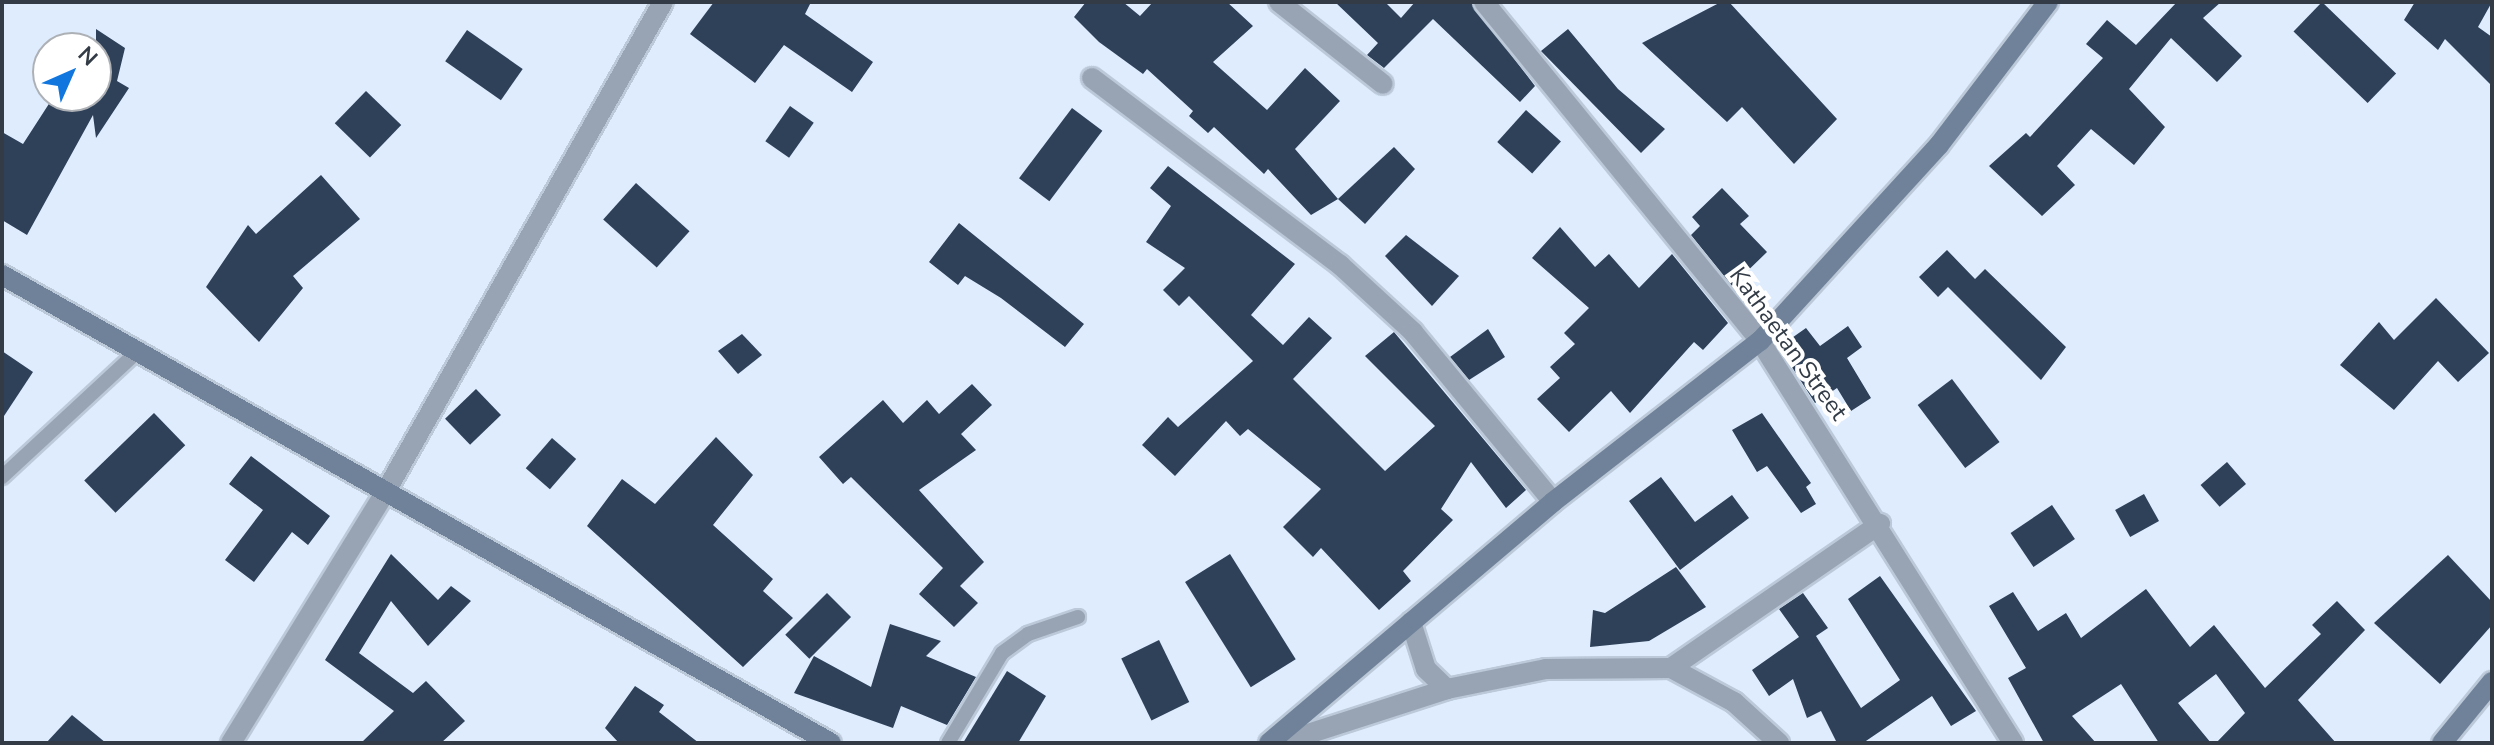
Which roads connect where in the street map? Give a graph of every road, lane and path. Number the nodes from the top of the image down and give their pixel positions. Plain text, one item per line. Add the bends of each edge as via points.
1 (663, 2) edge
2 (1279, 2) edge
3 (1484, 2) edge
4 (2048, 2) edge
5 (1092, 78) dead end
6 (1383, 84) dead end
7 (2, 275) edge
8 (1760, 341) junction
9 (140, 349) junction
10 (2, 477) edge
11 (386, 491) junction
12 (1553, 502) junction
13 (1880, 524) junction
14 (1078, 617) dead end
15 (1411, 622) junction
16 (1671, 668) junction
17 (2492, 682) edge
18 (1447, 689) junction
19 (231, 743) edge
20 (831, 743) edge
21 (948, 743) edge
22 (1269, 743) edge
23 (1280, 743) edge
24 (1779, 743) edge
25 (2013, 743) edge
26 (2442, 743) edge

1 - 11 street
2 - 6 street
3 - 8 street, Kathaetan Street
4 - 8 street via 1939,145
5 - 12 street via 1392,313
7 - 9 street
8 - 12 street
8 - 13 street, Kathaetan Street
9 - 10 lane
9 - 11 street
11 - 19 street
11 - 20 street
12 - 15 street
13 - 16 street
13 - 25 street, Kathaetan Street
14 - 21 lane via 1028,634 1002,653
15 - 18 street via 1426,669
15 - 22 street
16 - 18 street via 1546,669
16 - 24 street via 1734,702
17 - 26 street
18 - 23 street

